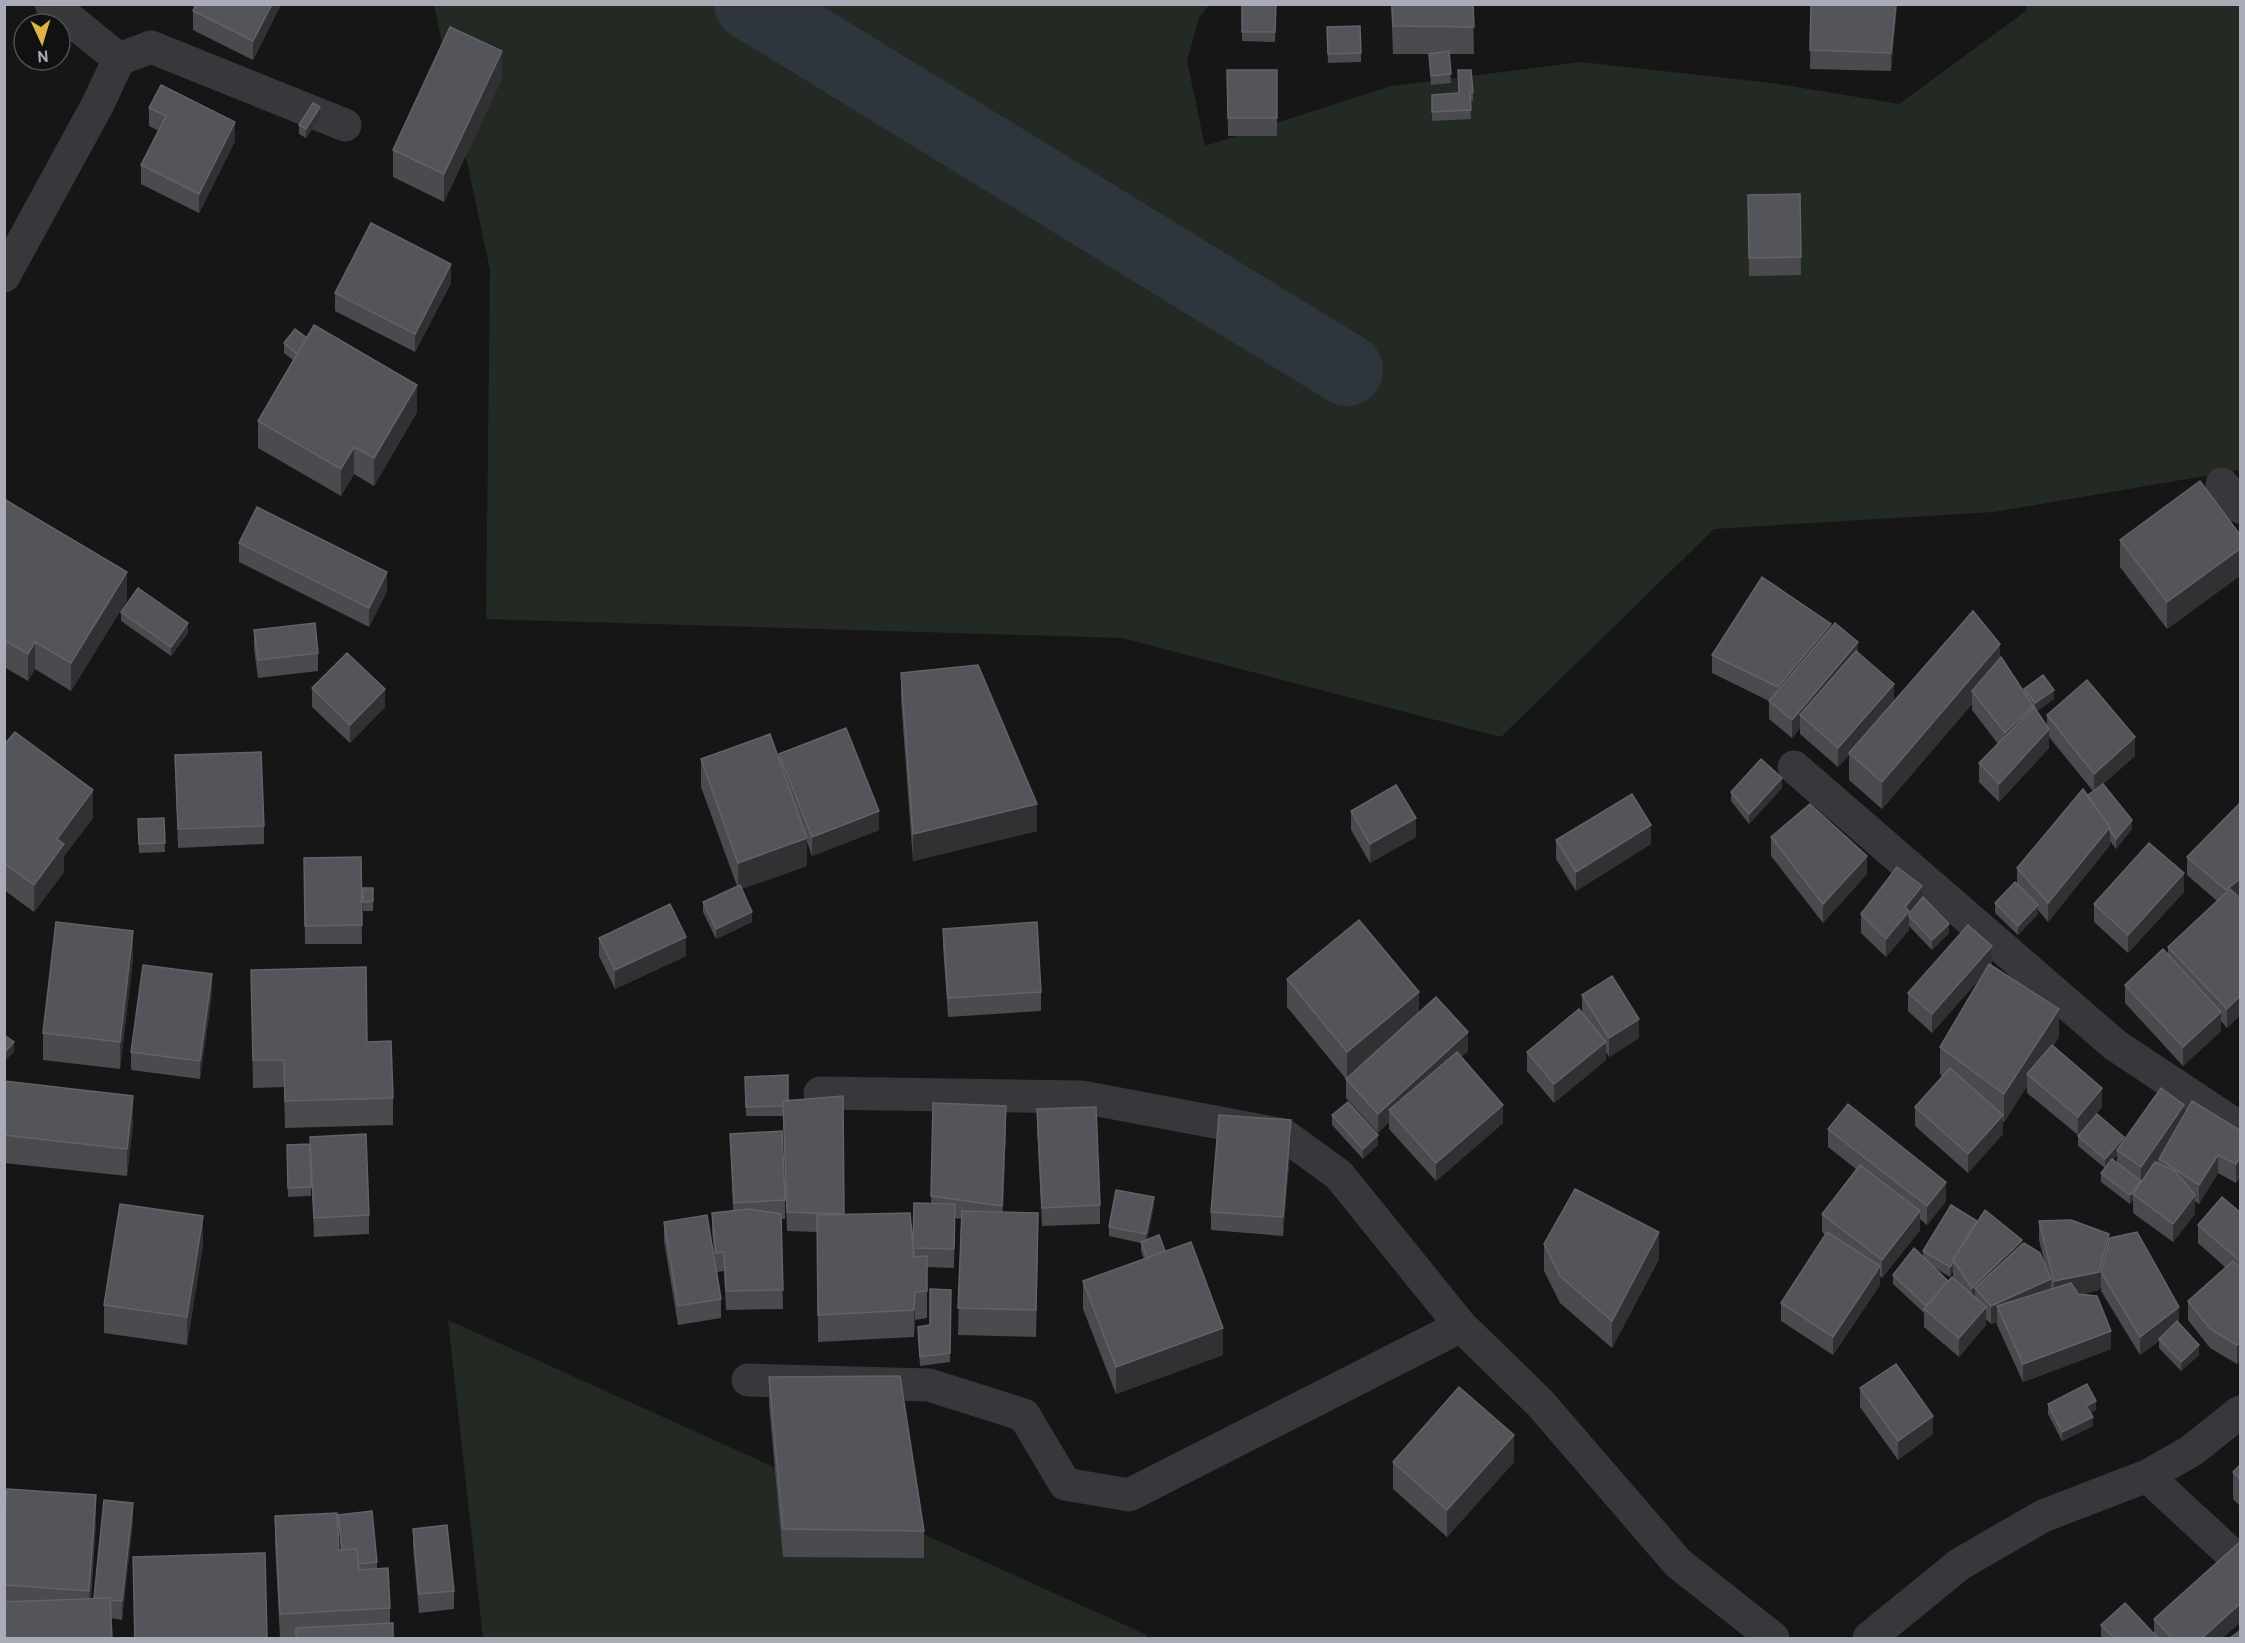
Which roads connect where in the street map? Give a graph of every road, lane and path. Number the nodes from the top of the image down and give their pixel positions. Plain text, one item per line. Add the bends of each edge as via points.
1 (51, 4) edge
2 (119, 59) junction
3 (345, 125) dead end
4 (4, 276) edge
5 (1794, 767) dead end
6 (820, 1093) dead end
7 (2241, 1128) edge
8 (1461, 1326) junction
9 (748, 1380) dead end
10 (2241, 1412) edge
11 (2147, 1476) junction
12 (2241, 1562) edge
13 (1773, 1638) edge
14 (1869, 1638) edge

1 - 2 street
2 - 3 street via 151,47
2 - 4 street
5 - 7 street via 2115,1045
6 - 8 street via 1082,1097 1284,1135 1339,1175
8 - 9 street via 1129,1495 1065,1485 1024,1415 928,1385
8 - 13 street via 1540,1403 1678,1563
10 - 11 street via 2191,1451
11 - 12 street
11 - 14 street via 2043,1516 1960,1564

